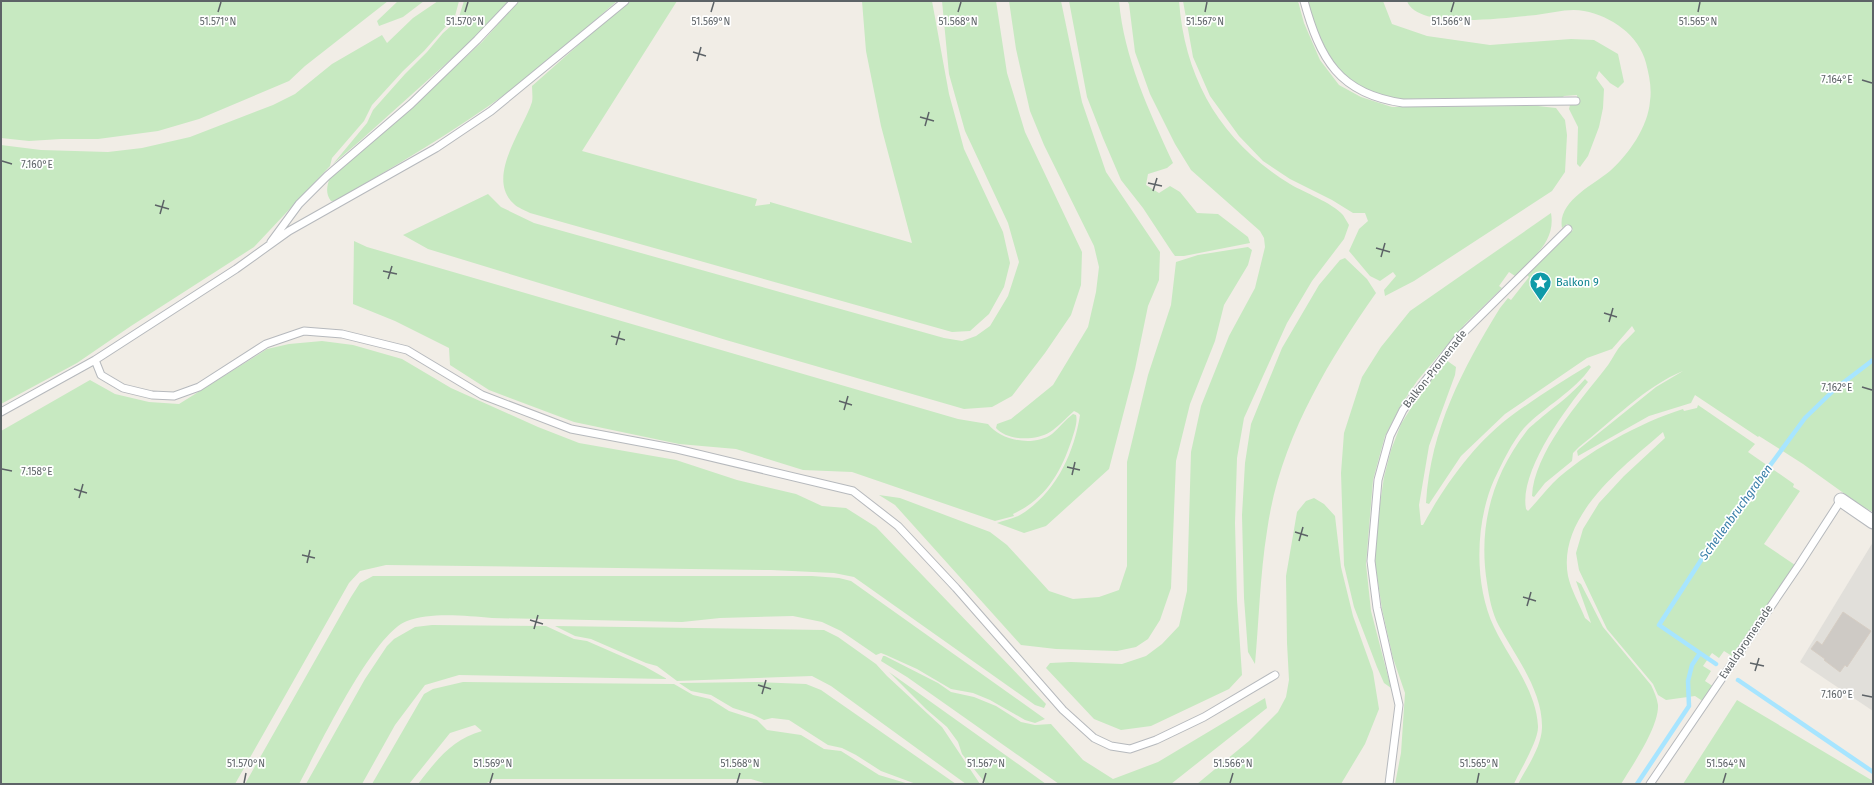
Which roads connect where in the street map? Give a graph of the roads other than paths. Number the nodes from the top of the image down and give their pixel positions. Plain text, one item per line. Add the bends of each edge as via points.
1 (514, 1) edge
2 (625, 1) edge
3 (1304, 1) edge
4 (1576, 101) dead end
5 (1568, 229) dead end
6 (266, 248) junction
7 (94, 360) junction
8 (1, 412) edge
9 (1841, 500) joint
10 (1873, 522) edge
11 (1275, 675) dead end
12 (1389, 784) edge
13 (1650, 784) edge

1 - 6 lane via 411,104 326,176 299,204
2 - 6 lane via 529,80 436,148 289,231
3 - 4 lane via 1311,27 1331,65 1343,79 1360,90 1385,100 1403,103
5 - 12 lane, Balkon-Promenade via 1458,338 1403,410 1390,436 1378,480 1371,561 1377,608 1399,705
6 - 7 lane
7 - 8 lane
7 - 11 lane via 101,375 124,388 152,395 174,396 199,387 266,344 304,331 342,334 407,350 482,395 571,429 853,490 898,526 1063,710 1094,738 1111,746 1130,748 1156,740 1204,717
9 - 10 street
9 - 13 lane, Ewaldpromenade

